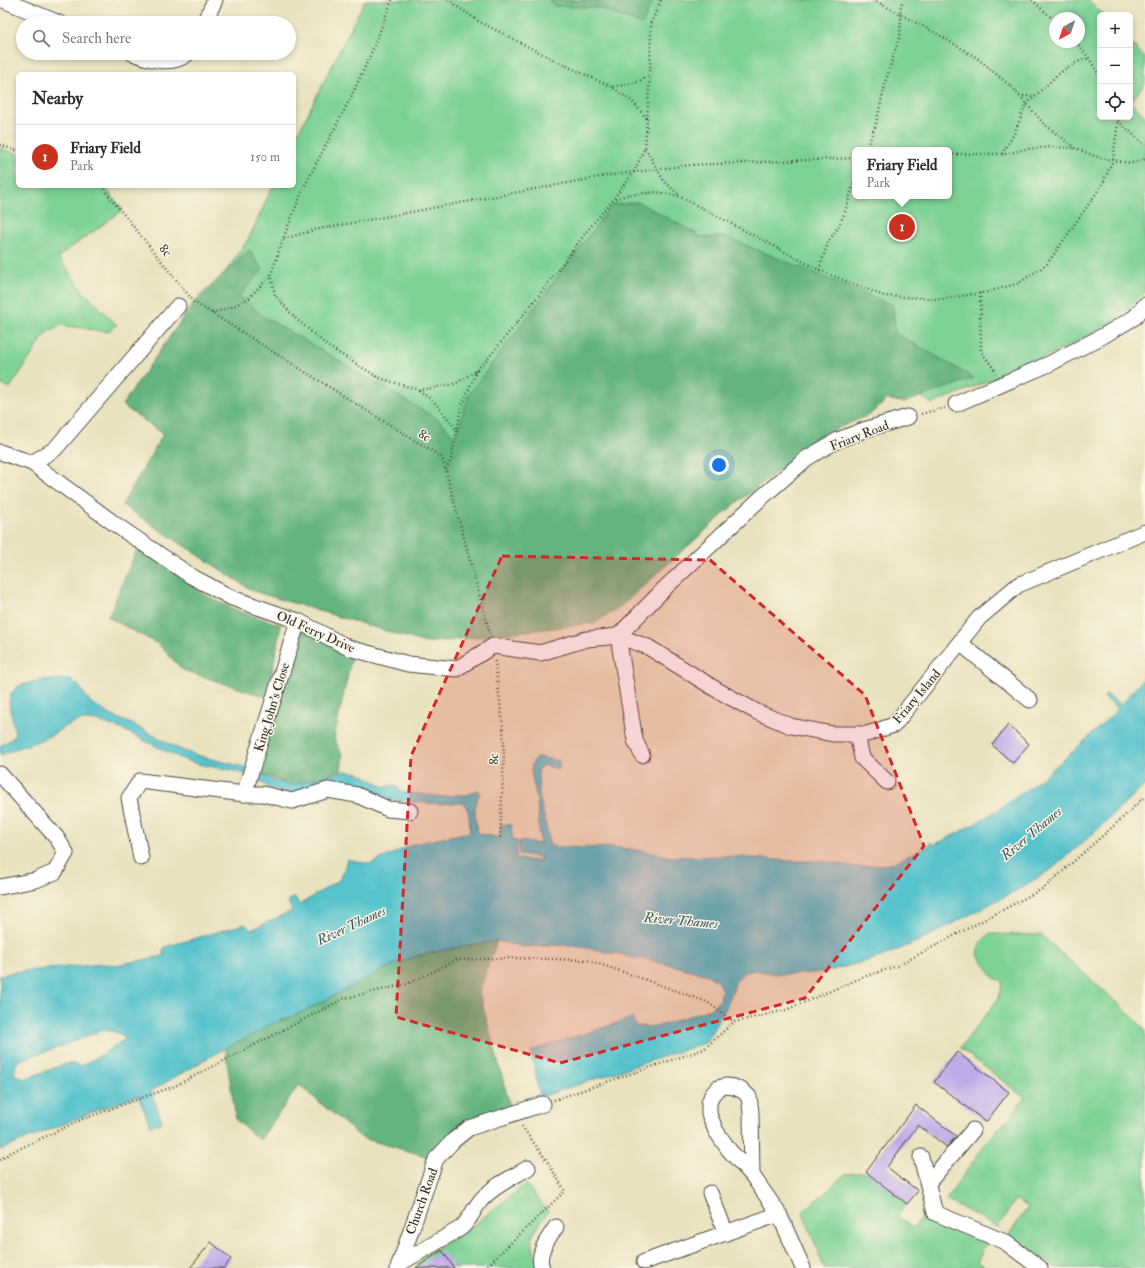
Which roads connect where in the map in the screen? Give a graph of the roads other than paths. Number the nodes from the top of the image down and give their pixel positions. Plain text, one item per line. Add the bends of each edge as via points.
1 (3, 0) edge
2 (215, 0) edge
3 (42, 16) edge
4 (207, 16) edge
5 (156, 60) edge
6 (174, 60) edge
7 (1145, 305) edge
8 (178, 306) dead end
9 (956, 404) road end
10 (908, 417) road end
11 (0, 452) edge
12 (32, 463) junction
13 (1145, 532) edge
14 (298, 621) junction
15 (618, 636) junction
16 (960, 643) junction
17 (1030, 700) dead end
18 (856, 734) junction
19 (642, 755) dead end
20 (0, 774) edge
21 (887, 782) dead end
22 (244, 794) junction
23 (410, 811) dead end
24 (141, 858) dead end
25 (0, 887) edge
26 (543, 1104) road end
27 (973, 1130) dead end
28 (921, 1157) dead end
29 (528, 1168) dead end
30 (752, 1175) junction
31 (928, 1183) junction
32 (710, 1193) dead end
33 (779, 1214) junction
34 (556, 1227) dead end
35 (726, 1233) junction
36 (644, 1262) dead end
37 (398, 1266) edge
38 (542, 1268) edge
39 (803, 1268) edge
40 (1040, 1268) edge

1 - 3 street
2 - 4 street
5 - 6 street
7 - 9 street via 1135,317 1103,336 1049,364
8 - 12 street via 55,449
10 - 15 street, Friary Road via 838,440 806,458 666,587
11 - 12 street, Old Ferry Drive
12 - 14 street, Old Ferry Drive via 191,576 232,598
13 - 16 street, Friary Island via 1018,585 979,618
14 - 15 street, Old Ferry Drive via 349,648 408,664 456,669 493,646 540,653 587,639
14 - 22 street, King John's Close
15 - 18 street, Friary Island via 648,647 757,712 791,726 833,734
15 - 19 street via 635,740
16 - 17 street
16 - 18 street, Friary Island via 894,725 867,734
18 - 21 street via 862,758
20 - 25 street via 57,838 66,853 55,872 36,880
22 - 23 street via 263,794 292,801 328,790 357,795 388,810
22 - 24 street via 140,781 129,798
26 - 37 street, Church Road via 469,1128 436,1159
27 - 31 street
28 - 31 street
29 - 37 street via 483,1198 469,1221 461,1228
30 - 30 street via 749,1097 734,1087 718,1088 709,1103 709,1114 729,1150
30 - 33 street
31 - 40 street via 935,1213 1005,1242
32 - 35 street
33 - 35 street
33 - 39 street
34 - 38 street via 542,1250
35 - 36 street

